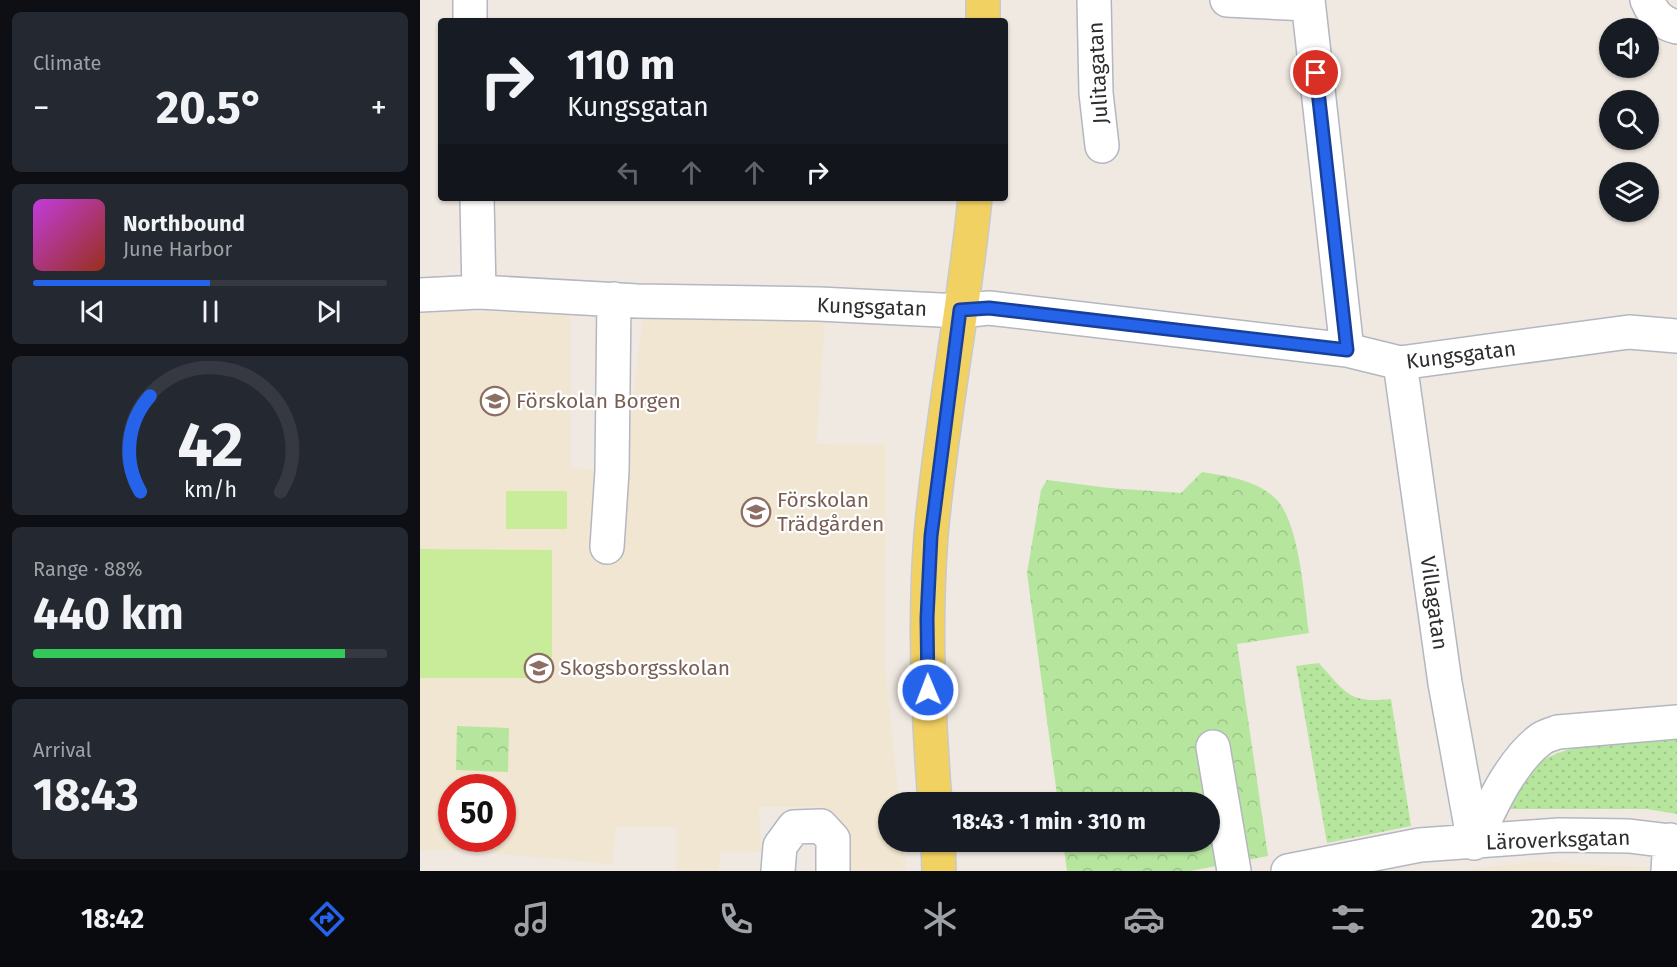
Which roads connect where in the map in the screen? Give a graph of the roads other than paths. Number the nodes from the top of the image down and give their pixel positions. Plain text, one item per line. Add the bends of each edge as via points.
1 (470, 0) edge
2 (983, 0) edge
3 (1094, 0) edge
4 (1227, 0) edge
5 (1647, 0) edge
6 (1308, 2) edge
7 (470, 18) edge
8 (983, 18) edge
9 (1677, 27) edge
10 (1102, 146) dead end
11 (477, 201) edge
12 (975, 201) edge
13 (479, 292) junction
14 (420, 295) edge
15 (614, 299) junction
16 (960, 310) junction
17 (1677, 336) edge
18 (1347, 350) junction
19 (1400, 363) junction
20 (607, 547) dead end
21 (1677, 722) edge
22 (1213, 747) dead end
23 (934, 792) edge
24 (1474, 843) junction
25 (1671, 851) edge
26 (938, 852) edge
27 (778, 871) edge
28 (833, 871) edge
29 (939, 871) edge
30 (1234, 871) edge
31 (1288, 871) edge

1 - 7 street
2 - 8 main road
3 - 10 street, Julitagatan via 1096,93
4 - 6 street
5 - 9 street via 1663,24
6 - 18 street
11 - 13 street
12 - 16 main road
13 - 14 street, Kungsgatan
13 - 15 street, Kungsgatan
15 - 16 street, Kungsgatan
15 - 20 street
16 - 18 street, Kungsgatan via 989,308
16 - 23 main road via 932,525 927,618
17 - 19 street, Kungsgatan via 1629,332
18 - 19 street, Kungsgatan
19 - 24 street, Villagatan via 1445,678
21 - 24 street, Läroverksgatan via 1558,732 1541,739 1522,758 1497,796
22 - 30 street
24 - 25 street, Läroverksgatan via 1559,835 1629,836
24 - 31 street, Läroverksgatan via 1401,848
26 - 29 main road
27 - 28 street via 780,846 794,827 821,826 833,839

